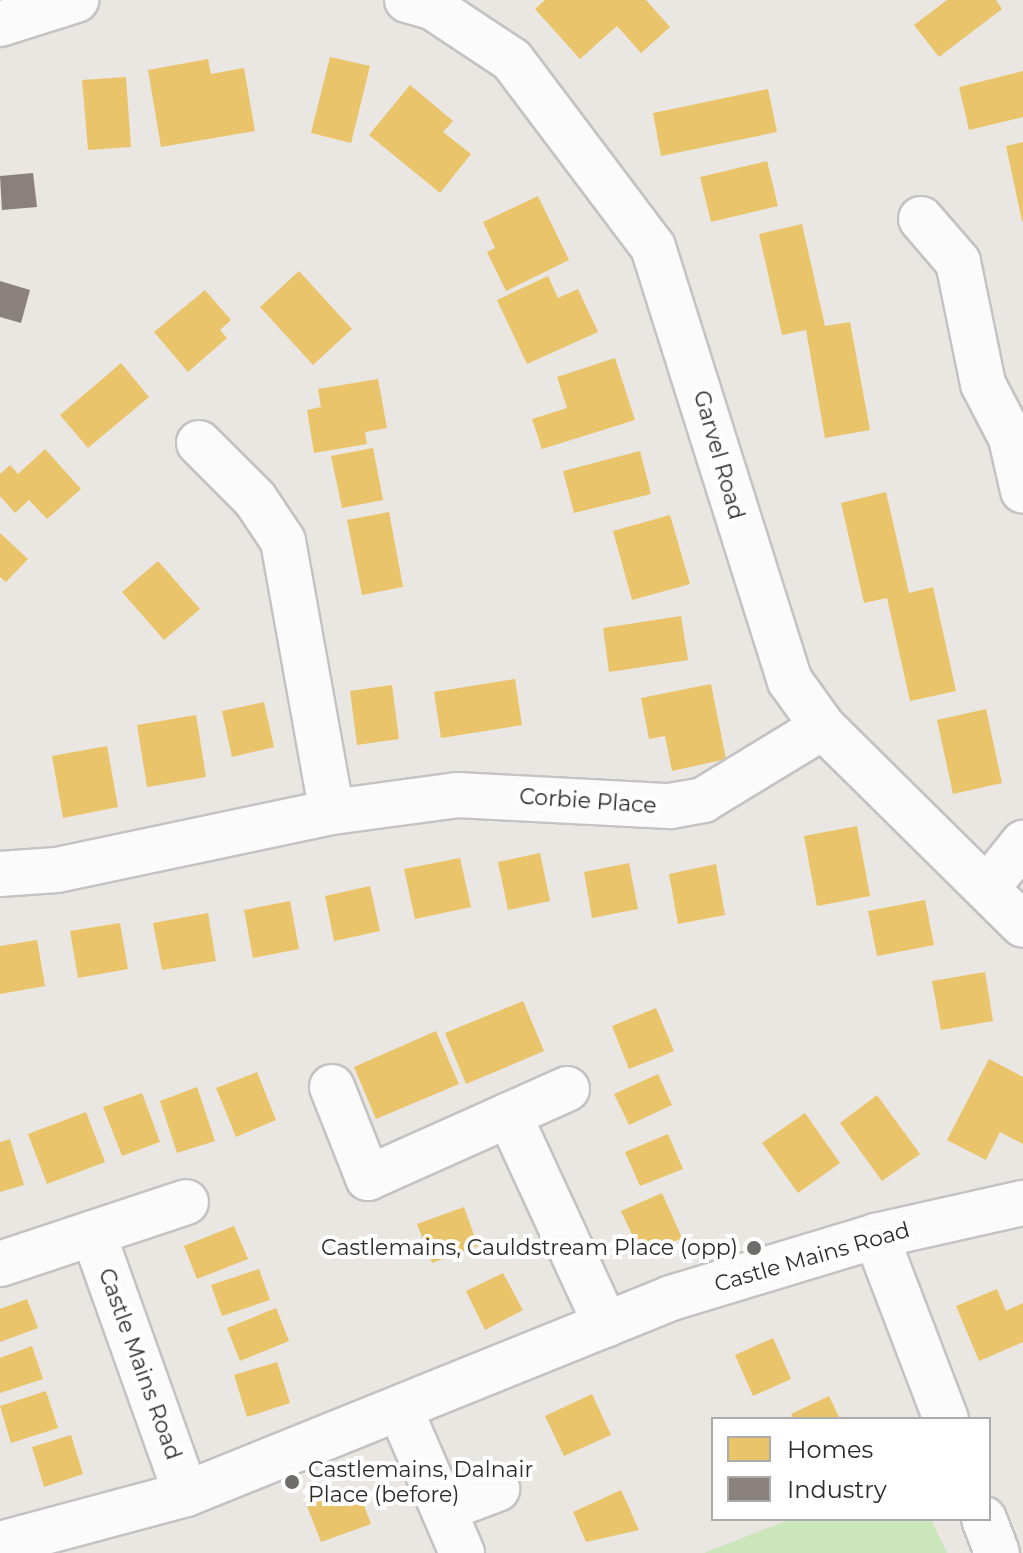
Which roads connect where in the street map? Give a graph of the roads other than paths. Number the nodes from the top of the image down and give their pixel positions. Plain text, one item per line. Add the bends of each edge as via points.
1 (76, 0) edge
2 (426, 2) edge
3 (0, 24) edge
4 (921, 219) dead end
5 (199, 443) dead end
6 (1023, 491) edge
7 (823, 727) junction
8 (332, 812) junction
9 (1023, 843) edge
10 (0, 874) edge
11 (987, 888) junction
12 (1023, 925) edge
13 (332, 1087) dead end
14 (567, 1089) dead end
15 (509, 1115) junction
16 (186, 1202) dead end
17 (1023, 1203) edge
18 (93, 1233) junction
19 (876, 1236) junction
20 (0, 1264) edge
21 (606, 1325) junction
22 (400, 1409) junction
23 (945, 1417) edge
24 (497, 1489) dead end
25 (186, 1494) junction
26 (444, 1509) junction
27 (985, 1521) edge
28 (0, 1544) edge
29 (462, 1553) edge
30 (997, 1553) edge

1 - 3 street
2 - 7 street, Garvel Road via 512,60 653,247 780,658
4 - 6 street via 958,262 983,384 1011,438
5 - 8 street via 255,499 283,541
7 - 8 street, Corbie Place via 736,784 681,804 482,795
7 - 11 street, Garvel Road
8 - 10 street, Corbie Place via 57,870
9 - 11 street
11 - 12 street, Garvel Road
13 - 15 street via 368,1178
14 - 15 street
15 - 21 street
16 - 18 street
17 - 19 street, Castle Mains Road
18 - 20 street
18 - 25 street, Castle Mains Road
19 - 21 street, Castle Mains Road
19 - 23 street
21 - 22 street, Castle Mains Road
22 - 25 street, Castle Mains Road
22 - 26 street
24 - 26 street
25 - 28 street, Castle Mains Road
26 - 29 street
27 - 30 street

